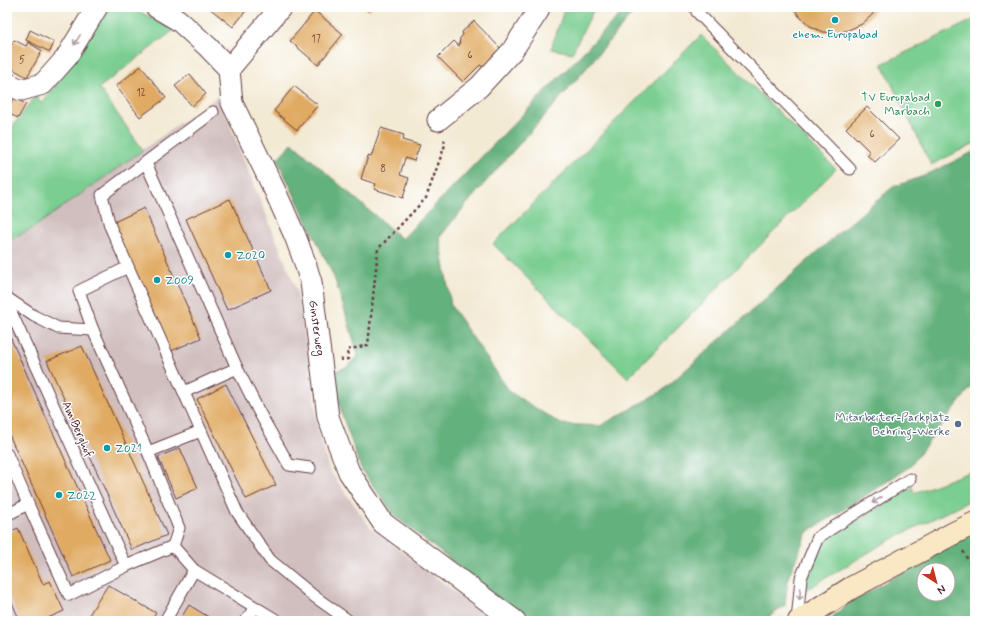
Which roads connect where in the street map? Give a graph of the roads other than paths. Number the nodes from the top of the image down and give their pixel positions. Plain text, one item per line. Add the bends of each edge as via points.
1 (97, 7) edge
2 (156, 7) edge
3 (280, 7) edge
4 (539, 7) edge
5 (696, 7) edge
6 (229, 69) junction
7 (7, 83) edge
8 (213, 112) dead end
9 (438, 120) road end
10 (146, 163) junction
11 (850, 169) dead end
12 (128, 267) junction
13 (7, 298) edge
14 (7, 303) edge
15 (93, 330) junction
16 (237, 368) junction
17 (184, 392) junction
18 (201, 431) junction
19 (148, 452) junction
20 (7, 454) edge
21 (310, 468) dead end
22 (910, 479) dead end
23 (28, 504) junction
24 (7, 515) edge
25 (975, 523) edge
26 (173, 546) junction
27 (126, 566) junction
28 (194, 570) junction
29 (255, 607) junction
30 (165, 621) edge
31 (246, 621) edge
32 (278, 621) edge
33 (349, 621) edge
34 (515, 621) edge
35 (798, 621) edge

1 -> 7 street via 66,58 43,84 21,90
2 - 6 street via 178,20
3 - 6 street
4 - 9 street via 512,51 479,87
5 - 11 lane via 697,12
6 - 34 street, Ginsterweg via 232,103 295,236 311,282 328,417 349,472 384,523
8 - 10 lane
10 - 12 lane via 102,195 110,226
10 - 16 lane
12 - 15 lane via 79,291
12 - 17 lane
13 - 15 lane via 58,328
14 - 27 lane, Am Berghof
15 - 19 lane
16 - 17 lane
16 - 21 lane via 289,465
17 - 18 lane
18 - 19 lane
18 - 33 lane via 237,512 270,560
19 - 26 lane via 178,528
20 - 23 lane
22 -> 35 lane via 818,537 801,578
23 - 24 lane
23 - 27 lane via 69,595
25 - 35 main road via 851,588
26 - 27 lane
26 - 28 lane
28 - 29 lane
28 - 30 lane
29 - 31 lane
29 - 32 lane

